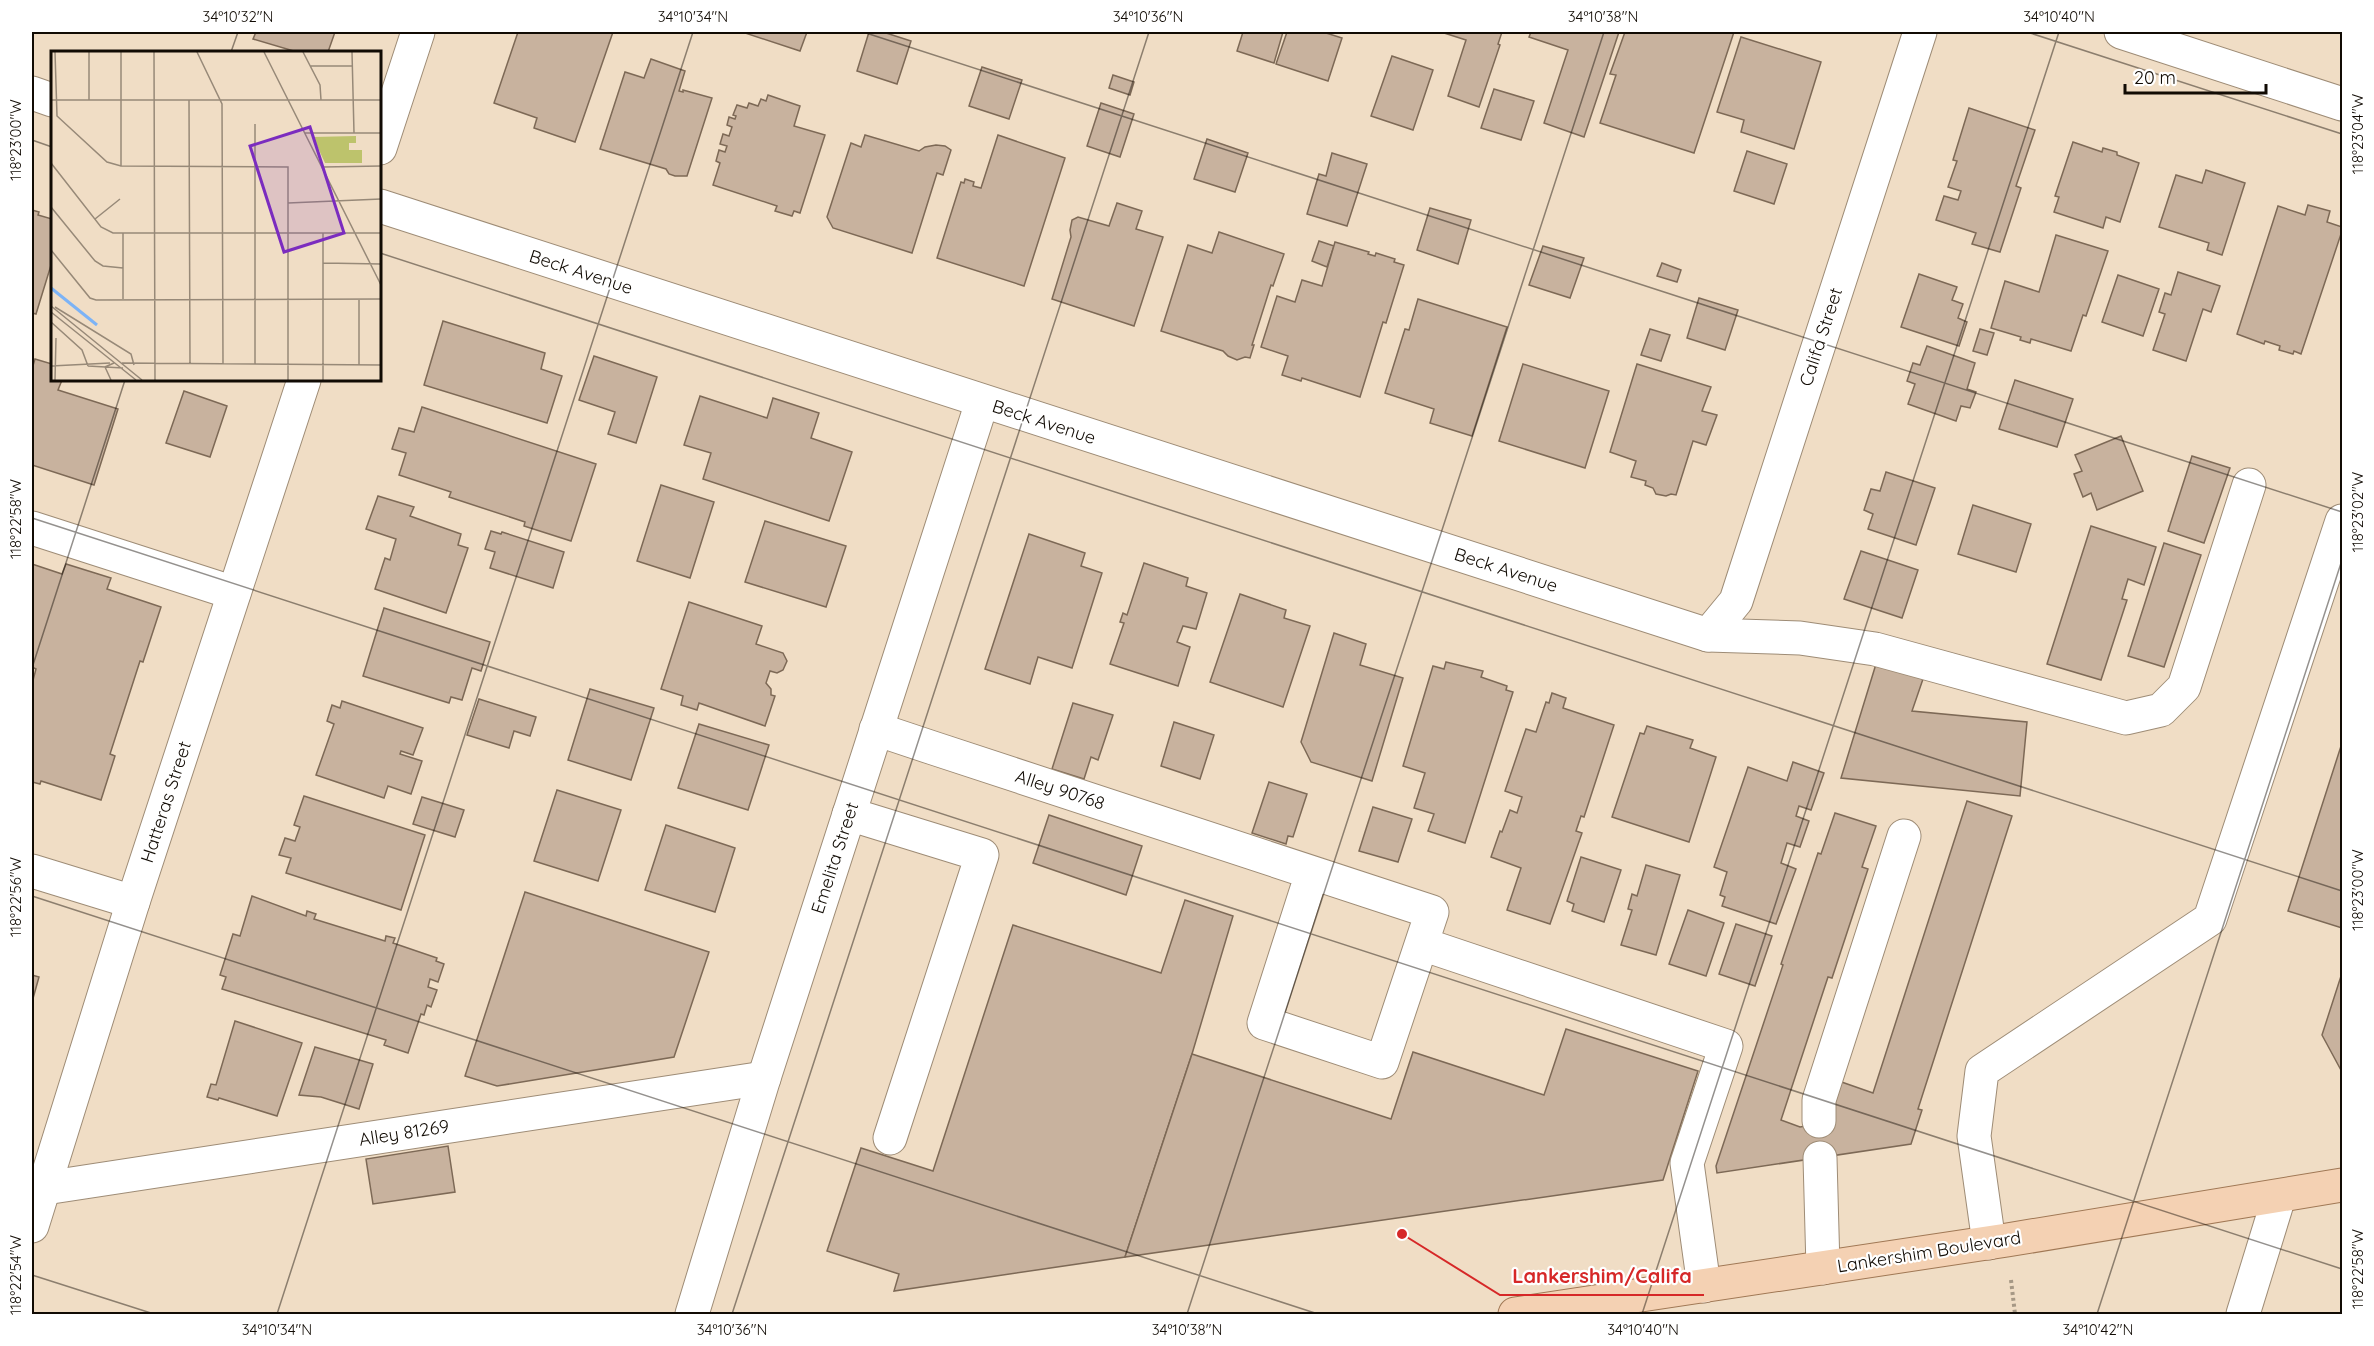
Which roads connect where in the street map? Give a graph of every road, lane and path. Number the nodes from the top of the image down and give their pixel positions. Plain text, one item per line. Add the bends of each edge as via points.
1 (418, 32) edge
2 (1920, 32) edge
3 (2121, 32) edge
4 (32, 93) edge
5 (51, 100) edge
6 (2343, 104) edge
7 (381, 145) edge
8 (381, 206) edge
9 (304, 381) edge
10 (982, 402) junction
11 (2249, 484) dead end
12 (2343, 521) edge
13 (32, 528) edge
14 (234, 593) junction
15 (1708, 634) junction
16 (876, 729) junction
17 (849, 814) junction
18 (1904, 836) dead end
19 (32, 871) edge
20 (1312, 873) junction
21 (133, 903) junction
22 (1422, 944) junction
23 (765, 1078) junction
24 (1819, 1121) dead end
25 (890, 1138) dead end
26 (1820, 1158) dead end
27 (2343, 1185) edge
28 (37, 1189) edge
29 (2279, 1197) junction
30 (32, 1226) edge
31 (1989, 1243) junction
32 (1823, 1268) junction
33 (1704, 1286) junction
34 (692, 1314) edge
35 (1515, 1314) edge
36 (2243, 1314) edge

1 - 7 street
2 - 15 street, Califa Street via 1736,600
3 - 6 street
4 - 5 street
8 - 10 street, Beck Avenue
9 - 14 street, Hatteras Street
10 - 15 street, Beck Avenue
10 - 16 street, Emelita Street
11 - 15 street, Beck Avenue via 2184,687 2162,710 2126,718 1875,649 1800,638
12 - 31 street via 2210,919 1982,1071 1974,1136
13 - 14 street
14 - 21 street, Hatteras Street
16 - 17 street, Emelita Street
16 - 20 street, Alley 90768
17 - 23 street, Emelita Street
17 - 25 street via 982,855
18 - 24 street via 1818,1100
19 - 21 street
20 - 22 street, Alley 90768 via 1432,912
20 - 22 street via 1264,1023 1382,1062
21 - 28 street, Hatteras Street
22 - 33 street via 1726,1046 1688,1163
23 - 28 street, Alley 81269
23 - 34 street, Emelita Street
26 - 32 street
27 - 29 main road, Lankershim Boulevard
28 - 30 street, Hatteras Street
29 - 31 main road, Lankershim Boulevard
29 - 36 street
31 - 32 main road, Lankershim Boulevard
32 - 33 main road, Lankershim Boulevard
33 - 35 main road, Lankershim Boulevard

